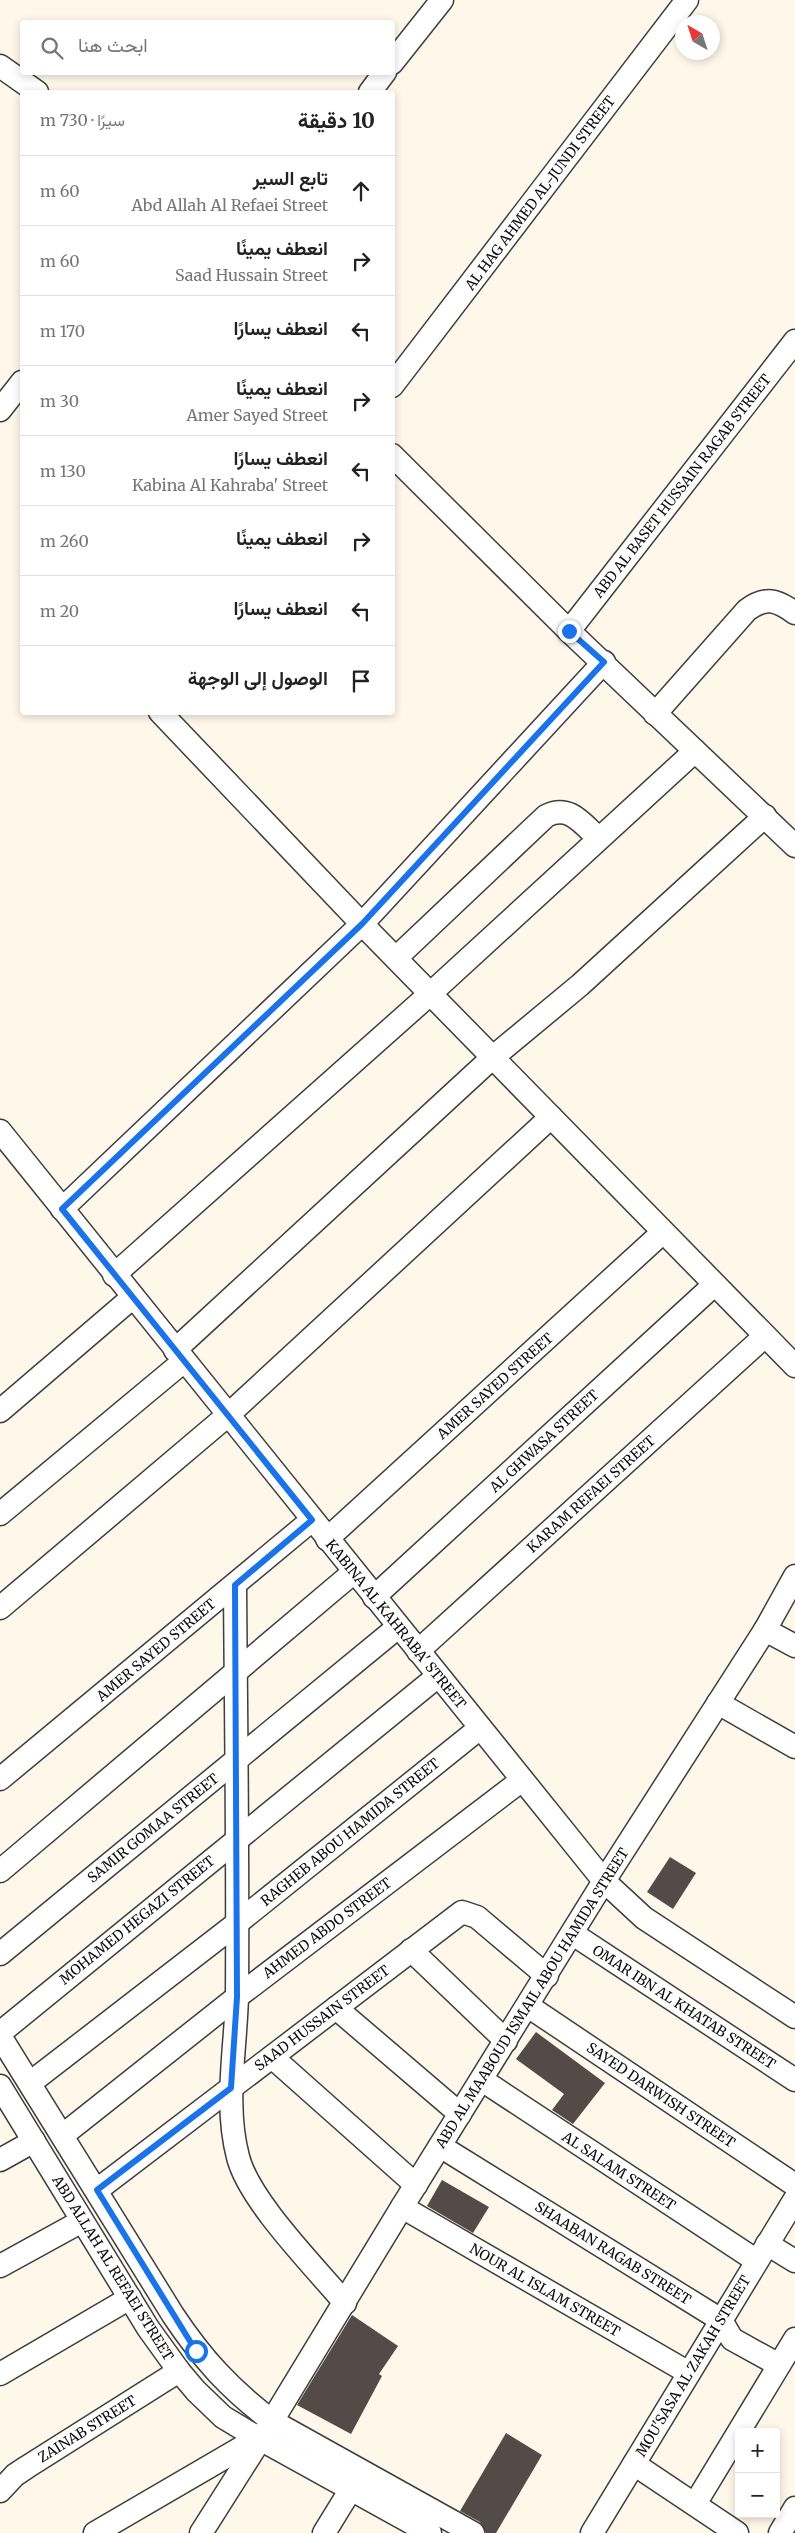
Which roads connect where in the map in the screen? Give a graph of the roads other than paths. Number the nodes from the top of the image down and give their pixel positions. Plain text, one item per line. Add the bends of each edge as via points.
1 (442, 0) edge
2 (687, 0) edge
3 (395, 60) edge
4 (0, 66) edge
5 (384, 75) edge
6 (33, 90) edge
7 (372, 90) edge
8 (795, 341) edge
9 (395, 382) edge
10 (20, 385) edge
11 (0, 410) edge
12 (395, 458) edge
13 (795, 613) edge
14 (569, 631) junction
15 (604, 662) junction
16 (655, 714) junction
17 (163, 715) edge
18 (695, 751) junction
19 (765, 816) junction
20 (598, 838) junction
21 (795, 846) edge
22 (362, 924) junction
23 (396, 958) junction
24 (430, 994) junction
25 (492, 1058) junction
26 (551, 1117) junction
27 (0, 1132) edge
28 (62, 1209) junction
29 (662, 1233) junction
30 (114, 1274) junction
31 (714, 1285) junction
32 (133, 1297) junction
33 (765, 1336) junction
34 (180, 1356) junction
35 (795, 1366) edge
36 (0, 1411) edge
37 (228, 1415) junction
38 (0, 1514) edge
39 (312, 1520) junction
40 (327, 1538) junction
41 (354, 1572) junction
42 (795, 1576) edge
43 (235, 1585) junction
44 (374, 1597) junction
45 (0, 1608) edge
46 (398, 1627) junction
47 (765, 1630) junction
48 (795, 1646) edge
49 (418, 1651) junction
50 (235, 1672) junction
51 (438, 1676) junction
52 (718, 1702) junction
53 (480, 1728) junction
54 (795, 1747) edge
55 (236, 1760) junction
56 (0, 1779) edge
57 (522, 1780) junction
58 (236, 1839) junction
59 (0, 1871) edge
60 (604, 1881) junction
61 (236, 1924) junction
62 (573, 1934) junction
63 (411, 1950) junction
64 (0, 1954) edge
65 (547, 1976) junction
66 (237, 1997) junction
67 (528, 2006) junction
68 (336, 2008) junction
69 (795, 2017) edge
70 (0, 2034) edge
71 (506, 2041) junction
72 (272, 2057) junction
73 (482, 2080) junction
74 (795, 2080) edge
75 (30, 2084) junction
76 (0, 2086) edge
77 (231, 2088) junction
78 (460, 2114) junction
79 (63, 2135) junction
80 (34, 2141) junction
81 (440, 2146) junction
82 (0, 2160) edge
83 (416, 2185) junction
84 (795, 2185) edge
85 (97, 2190) junction
86 (795, 2199) edge
87 (402, 2207) junction
88 (82, 2221) junction
89 (762, 2253) junction
90 (795, 2261) edge
91 (0, 2266) edge
92 (130, 2298) junction
93 (345, 2303) junction
94 (721, 2320) junction
95 (795, 2339) edge
96 (779, 2365) junction
97 (179, 2371) junction
98 (0, 2374) edge
99 (689, 2374) junction
100 (263, 2433) junction
101 (634, 2464) junction
102 (357, 2480) junction
103 (0, 2491) edge
104 (695, 2504) junction
105 (795, 2508) edge
106 (418, 2530) edge
107 (95, 2533) edge
108 (201, 2533) edge
109 (324, 2533) edge
110 (473, 2533) edge
111 (592, 2533) edge
112 (737, 2533) edge
113 (780, 2533) edge

1 - 3 street
2 - 9 street, AL HAG AHMED AL-JUNDI STREET
4 - 6 street
5 - 7 street
8 - 14 street, ABD AL BASET HUSSAIN RAGAB STREET
10 - 11 street
12 - 14 street
13 - 16 street via 768,599 756,603
14 - 15 street
15 - 16 street
15 - 22 street
16 - 18 street
17 - 22 street
18 - 19 street
18 - 20 street
19 - 21 street
19 - 25 street via 580,984
20 - 23 street via 572,814 563,811 546,816
20 - 24 street
22 - 23 street
22 - 28 street
23 - 24 street
24 - 25 street
24 - 30 street
25 - 26 street
25 - 34 street
26 - 29 street
26 - 37 street
27 - 28 street, KABINA AL KAHRABA' STREET
28 - 30 street, KABINA AL KAHRABA' STREET
29 - 31 street
29 - 40 street, AMER SAYED STREET
30 - 32 street, KABINA AL KAHRABA' STREET
31 - 33 street
31 - 44 street, AL GHWASA STREET
32 - 34 street, KABINA AL KAHRABA' STREET
32 - 36 street
33 - 35 street
33 - 49 street, KARAM REFAEI STREET
34 - 37 street, KABINA AL KAHRABA' STREET
34 - 38 street
37 - 39 street, KABINA AL KAHRABA' STREET
37 - 45 street
39 - 40 street, KABINA AL KAHRABA' STREET
39 - 43 street, AMER SAYED STREET
40 - 41 street, KABINA AL KAHRABA' STREET
41 - 44 street, KABINA AL KAHRABA' STREET
41 - 50 street
42 - 47 street, ABD AL MAABOUD ISMAIL ABOU HAMIDA STREET
43 - 50 street
43 - 56 street, AMER SAYED STREET
44 - 46 street, KABINA AL KAHRABA' STREET
46 - 49 street, KABINA AL KAHRABA' STREET
46 - 55 street, SAMIR GOMAA STREET
47 - 48 street
47 - 52 street, ABD AL MAABOUD ISMAIL ABOU HAMIDA STREET
49 - 51 street, KABINA AL KAHRABA' STREET
50 - 55 street
50 - 59 street
51 - 53 street, KABINA AL KAHRABA' STREET
51 - 58 street, MOHAMED HEGAZI STREET
52 - 54 street
52 - 60 street, ABD AL MAABOUD ISMAIL ABOU HAMIDA STREET
53 - 57 street, KABINA AL KAHRABA' STREET
53 - 61 street, RAGHEB ABOU HAMIDA STREET
55 - 58 street
55 - 64 street, SAMIR GOMAA STREET
57 - 60 street, KABINA AL KAHRABA' STREET
57 - 66 street, AHMED ABDO STREET
58 - 61 street
58 - 70 street, MOHAMED HEGAZI STREET
60 - 62 street, ABD AL MAABOUD ISMAIL ABOU HAMIDA STREET
60 - 69 street, KABINA AL KAHRABA' STREET via 644,1918
61 - 66 street
61 - 75 street, RAGHEB ABOU HAMIDA STREET
62 - 65 street, ABD AL MAABOUD ISMAIL ABOU HAMIDA STREET
62 - 74 street, OMAR IBN AL KHATAB STREET
63 - 65 street, SAAD HUSSAIN STREET via 455,1916 462,1912 470,1913
63 - 68 street, SAAD HUSSAIN STREET
63 - 71 street
65 - 67 street, ABD AL MAABOUD ISMAIL ABOU HAMIDA STREET
66 - 77 street
66 - 79 street, AHMED ABDO STREET
67 - 71 street, ABD AL MAABOUD ISMAIL ABOU HAMIDA STREET
67 - 84 street, SAYED DARWISH STREET
68 - 72 street, SAAD HUSSAIN STREET
68 - 78 street
70 - 75 street, ABD ALLAH AL REFAEI STREET
71 - 73 street, ABD AL MAABOUD ISMAIL ABOU HAMIDA STREET
72 - 77 street, SAAD HUSSAIN STREET
72 - 83 street
73 - 78 street, ABD AL MAABOUD ISMAIL ABOU HAMIDA STREET
73 - 89 street, AL SALAM STREET
75 - 79 street, ABD ALLAH AL REFAEI STREET
76 - 80 street, ABD ALLAH AL REFAEI STREET
77 - 85 street, SAAD HUSSAIN STREET
77 - 93 street via 238,2157 246,2178 262,2204
78 - 81 street, ABD AL MAABOUD ISMAIL ABOU HAMIDA STREET
79 - 85 street, ABD ALLAH AL REFAEI STREET
80 - 82 street
80 - 88 street, ABD ALLAH AL REFAEI STREET
81 - 83 street, ABD AL MAABOUD ISMAIL ABOU HAMIDA STREET
81 - 94 street, SHAABAN RAGAB STREET
83 - 87 street, ABD AL MAABOUD ISMAIL ABOU HAMIDA STREET
85 - 100 street, ABD ALLAH AL REFAEI STREET via 196,2351 242,2398
86 - 89 street, MOU'SASA AL ZAKAH STREET
87 - 93 street, ABD AL MAABOUD ISMAIL ABOU HAMIDA STREET
87 - 99 street, NOUR AL ISLAM STREET
88 - 91 street
88 - 92 street, ABD ALLAH AL REFAEI STREET
89 - 90 street
89 - 94 street, MOU'SASA AL ZAKAH STREET
92 - 97 street, ABD ALLAH AL REFAEI STREET
92 - 98 street
93 - 100 street, ABD AL MAABOUD ISMAIL ABOU HAMIDA STREET
94 - 96 street, SHAABAN RAGAB STREET via 732,2339
94 - 99 street, MOU'SASA AL ZAKAH STREET
95 - 96 street
96 - 104 street
97 - 100 street, ABD ALLAH AL REFAEI STREET via 223,2417
97 - 103 street, ZAINAB STREET via 15,2475
99 - 101 street, MOU'SASA AL ZAKAH STREET
100 - 102 street, ABD ALLAH AL REFAEI STREET
100 - 107 street
100 - 108 street, ABD AL MAABOUD ISMAIL ABOU HAMIDA STREET
101 - 104 street
101 - 111 street, MOU'SASA AL ZAKAH STREET
102 - 106 street, ABD ALLAH AL REFAEI STREET
102 - 109 street
102 - 110 street, ABD ALLAH AL REFAEI STREET
104 - 112 street
105 - 113 street

